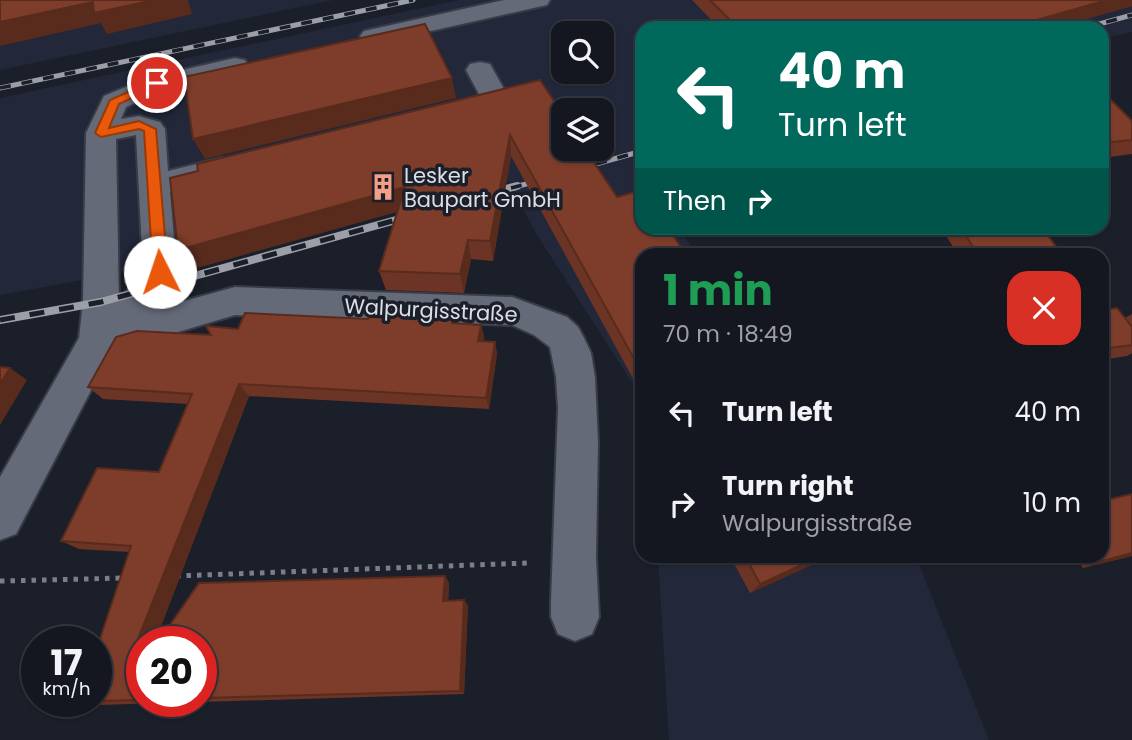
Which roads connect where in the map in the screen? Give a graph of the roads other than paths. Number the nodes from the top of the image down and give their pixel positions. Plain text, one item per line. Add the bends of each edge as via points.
1 (538, 0) edge
2 (348, 42) edge
3 (266, 60) edge
4 (480, 70) dead end
5 (431, 117) edge
6 (101, 133) junction
7 (247, 162) edge
8 (155, 185) junction
9 (98, 340) junction
10 (0, 519) edge
11 (575, 617) dead end

1 - 2 street
3 - 6 street via 157,83 114,102
4 - 5 street via 496,100
6 - 8 street via 139,125 150,129
6 - 9 street
7 - 8 street
8 - 9 street via 160,272 138,306
9 - 10 street
9 - 11 street, Walpurgisstraße via 235,302 512,311 542,320 566,339 574,367 578,410

